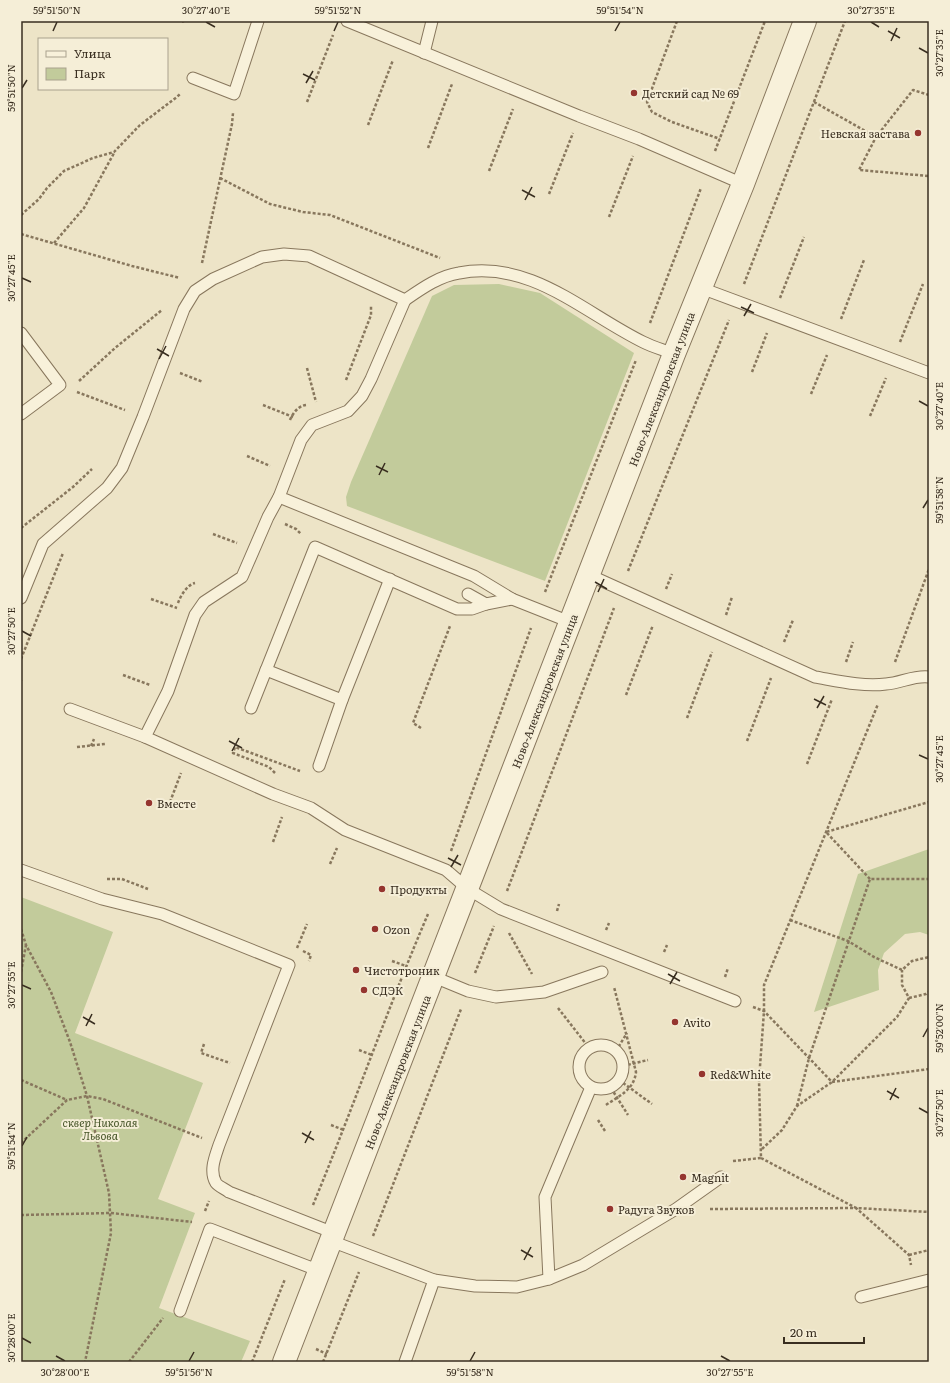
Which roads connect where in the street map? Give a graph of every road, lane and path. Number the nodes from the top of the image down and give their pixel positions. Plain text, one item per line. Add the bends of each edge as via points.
1 (258, 21) edge
2 (347, 21) edge
3 (432, 21) edge
4 (677, 21) edge
5 (805, 21) edge
6 (845, 21) edge
7 (336, 28) dead end
8 (399, 42) junction
9 (424, 53) junction
10 (459, 67) junction
11 (193, 78) joint
12 (519, 92) junction
13 (234, 94) junction
14 (929, 95) edge
15 (307, 102) dead end
16 (814, 102) junction
17 (579, 116) junction
18 (368, 125) dead end
19 (876, 137) junction
20 (639, 139) junction
21 (720, 139) dead end
22 (428, 148) dead end
23 (114, 152) junction
24 (489, 171) dead end
25 (929, 176) edge
26 (220, 178) junction
27 (743, 184) junction
28 (549, 194) dead end
29 (21, 215) edge
30 (609, 217) dead end
31 (21, 234) edge
32 (54, 243) junction
33 (474, 271) junction
34 (178, 285) dead end
35 (701, 288) junction
36 (195, 291) junction
37 (405, 300) junction
38 (736, 302) junction
39 (165, 304) dead end
40 (371, 304) dead end
41 (21, 333) edge
42 (674, 354) junction
43 (162, 366) junction
44 (307, 368) dead end
45 (929, 373) edge
46 (203, 382) dead end
47 (344, 386) dead end
48 (65, 387) junction
49 (316, 403) junction
50 (321, 403) dead end
51 (263, 405) dead end
52 (21, 414) edge
53 (143, 417) junction
54 (291, 417) junction
55 (327, 418) junction
56 (288, 424) dead end
57 (312, 425) junction
58 (247, 456) dead end
59 (92, 469) dead end
60 (288, 473) junction
61 (279, 497) junction
62 (289, 526) dead end
63 (21, 528) edge
64 (296, 529) dead end
65 (213, 534) dead end
66 (66, 550) dead end
67 (254, 550) junction
68 (929, 569) edge
69 (672, 574) dead end
70 (588, 575) junction
71 (390, 578) junction
72 (196, 583) dead end
73 (621, 590) junction
74 (468, 594) dead end
75 (732, 597) dead end
76 (21, 598) edge
77 (151, 599) dead end
78 (512, 599) junction
79 (486, 604) junction
80 (660, 607) junction
81 (457, 609) junction
82 (175, 611) dead end
83 (195, 616) junction
84 (793, 620) dead end
85 (570, 622) junction
86 (718, 634) junction
87 (853, 642) dead end
88 (21, 660) edge
89 (777, 660) junction
90 (266, 670) junction
91 (123, 675) dead end
92 (929, 677) edge
93 (838, 681) junction
94 (149, 684) junction
95 (886, 684) junction
96 (147, 690) dead end
97 (168, 691) junction
98 (626, 695) dead end
99 (342, 700) junction
100 (251, 708) dead end
101 (70, 709) dead end
102 (687, 718) dead end
103 (102, 722) junction
104 (421, 728) dead end
105 (145, 737) junction
106 (747, 741) dead end
107 (77, 747) dead end
108 (188, 756) junction
109 (807, 764) dead end
110 (318, 766) dead end
111 (299, 771) dead end
112 (273, 794) junction
113 (288, 800) junction
114 (170, 802) dead end
115 (929, 802) edge
116 (826, 832) junction
117 (273, 842) dead end
118 (21, 870) edge
119 (106, 878) dead end
120 (929, 878) edge
121 (870, 879) junction
122 (148, 889) dead end
123 (468, 889) junction
124 (500, 909) junction
125 (790, 920) junction
126 (307, 924) dead end
127 (21, 929) edge
128 (848, 941) junction
129 (26, 945) junction
130 (296, 949) dead end
131 (929, 957) edge
132 (392, 961) dead end
133 (308, 962) dead end
134 (289, 965) junction
135 (406, 966) dead end
136 (902, 970) junction
137 (21, 972) edge
138 (602, 972) dead end
139 (434, 977) junction
140 (468, 991) junction
141 (929, 992) edge
142 (909, 998) junction
143 (735, 1001) dead end
144 (764, 1011) junction
145 (570, 1023) dead end
146 (626, 1033) dead end
147 (204, 1044) dead end
148 (590, 1048) junction
149 (358, 1050) dead end
150 (616, 1051) junction
151 (372, 1055) dead end
152 (809, 1058) junction
153 (648, 1060) dead end
154 (623, 1066) junction
155 (929, 1069) edge
156 (248, 1070) junction
157 (21, 1080) edge
158 (619, 1080) junction
159 (832, 1082) junction
160 (591, 1087) junction
161 (610, 1087) junction
162 (87, 1096) junction
163 (67, 1100) junction
164 (652, 1104) dead end
165 (797, 1106) junction
166 (628, 1115) dead end
167 (331, 1125) dead end
168 (344, 1130) dead end
169 (21, 1143) edge
170 (219, 1145) junction
171 (761, 1149) junction
172 (761, 1158) junction
173 (721, 1177) joint
174 (856, 1208) junction
175 (676, 1209) junction
176 (929, 1212) edge
177 (111, 1213) junction
178 (21, 1215) edge
179 (210, 1230) junction
180 (332, 1237) junction
181 (929, 1250) edge
182 (366, 1254) junction
183 (909, 1255) junction
184 (320, 1271) junction
185 (549, 1278) junction
186 (434, 1280) junction
187 (929, 1280) edge
188 (914, 1283) junction
189 (861, 1298) dead end
190 (180, 1311) joint
191 (85, 1362) edge
192 (129, 1362) edge
193 (284, 1362) edge
194 (323, 1362) edge
195 (405, 1362) edge

1 - 13 lane
2 - 8 lane
3 - 9 lane
4 - 21 path via 646,102 652,112
5 - 27 street, Ново-Александровская улица
6 - 16 path
7 - 15 path
8 - 9 lane
8 - 18 path
9 - 10 lane
10 - 12 lane
10 - 22 path
11 - 13 lane
11 - 23 path via 177,97 140,125
12 - 17 lane
12 - 24 path
13 - 26 path via 232,124
14 - 19 path via 912,90
16 - 19 path
16 - 38 path
17 - 20 lane
17 - 28 path
19 - 25 path via 859,170
20 - 27 lane
20 - 30 path
23 - 29 path via 64,171 39,200
23 - 32 path via 84,208
26 - 33 path via 270,204 304,212 330,214
26 - 36 path
27 - 35 street, Ново-Александровская улица
31 - 32 path
32 - 34 path via 183,278
33 - 37 lane via 458,273 428,284
33 - 42 lane via 489,270 520,276 551,288 643,342
35 - 38 lane
35 - 42 street, Ново-Александровская улица
36 - 37 lane via 213,279 262,257 284,254 309,256
36 - 43 lane via 184,309
37 - 55 lane via 362,396 348,411
38 - 45 lane
38 - 73 path
39 - 48 path via 161,311
40 - 47 path via 371,315
41 - 48 lane
42 - 70 street, Ново-Александровская улица
43 - 46 path
43 - 53 lane
44 - 49 path
48 - 52 lane
48 - 53 path
49 - 50 path
49 - 54 path via 301,406
49 - 55 path
51 - 54 path
53 - 76 lane via 122,468 107,488 43,544
54 - 56 path
54 - 57 path
55 - 57 lane
57 - 60 lane via 301,440
58 - 60 path
59 - 63 path
60 - 61 lane
61 - 67 lane
61 - 78 lane via 474,576
62 - 64 path
65 - 67 path
66 - 88 path
67 - 83 lane via 242,577 204,602
68 - 95 path
69 - 80 path
70 - 73 lane
70 - 85 street, Ново-Александровская улица
71 - 81 lane
71 - 90 lane via 315,546
71 - 99 lane
72 - 82 path via 190,584 181,596
73 - 80 lane
73 - 124 path
74 - 79 lane
75 - 86 path
77 - 83 path
78 - 79 lane
78 - 85 lane
79 - 81 lane via 472,609
80 - 86 lane
80 - 98 path
81 - 104 path via 413,723
83 - 97 lane
84 - 89 path
85 - 123 street, Ново-Александровская улица
86 - 89 lane
86 - 102 path
87 - 93 path
89 - 93 lane via 815,677
89 - 106 path
90 - 99 lane
90 - 100 lane
91 - 94 path
92 - 95 lane via 921,676
93 - 95 lane
93 - 109 path
94 - 96 path
94 - 97 path
95 - 116 path
97 - 105 lane
99 - 110 lane
101 - 103 lane
103 - 105 lane
103 - 107 path via 91,746
105 - 108 lane
108 - 112 lane
108 - 114 path
111 - 112 path via 235,747 233,753 269,767 276,774
112 - 113 lane
113 - 117 path
113 - 123 lane via 311,808 345,830 446,870
115 - 116 path
116 - 121 path
116 - 125 path
118 - 134 lane via 102,899 162,914
119 - 122 path via 122,879
120 - 121 path
121 - 128 path
123 - 124 lane
123 - 139 street, Ново-Александровская улица
124 - 140 path
124 - 143 lane
125 - 128 path
125 - 144 path via 764,985
126 - 134 path
127 - 129 path
128 - 136 path
128 - 152 path
129 - 137 path
129 - 162 path via 51,992
130 - 133 path via 311,955
131 - 136 path via 912,961
132 - 135 path
134 - 156 lane
136 - 142 path via 902,985
138 - 140 lane via 544,992 496,997
139 - 140 lane
139 - 180 street, Ново-Александровская улица
140 - 182 path
141 - 142 path
142 - 159 path via 897,1017
144 - 152 path
144 - 171 path via 759,1080
145 - 148 path
146 - 150 path
147 - 156 path via 201,1053
148 - 150 lane via 600,1045
148 - 160 lane via 582,1057 579,1068 583,1079
149 - 151 path
150 - 154 lane
152 - 159 path
152 - 165 path
153 - 154 path
154 - 158 lane
155 - 159 path
156 - 170 lane
157 - 163 path
158 - 161 lane
158 - 164 path
159 - 165 path
160 - 161 lane
160 - 185 lane via 545,1197
161 - 166 path
162 - 163 path
162 - 170 path via 103,1099
162 - 177 path via 109,1193
163 - 169 path
165 - 171 path via 782,1130
167 - 168 path
170 - 180 lane via 213,1160 212,1172 216,1183 229,1192
171 - 172 path
172 - 173 path via 733,1161
172 - 174 path
173 - 175 lane
174 - 175 path
174 - 176 path
174 - 183 path
175 - 185 lane via 583,1265
177 - 178 path
177 - 179 path via 192,1222
177 - 191 path via 111,1233
179 - 184 lane
179 - 190 lane
180 - 182 lane
180 - 184 street, Ново-Александровская улица
181 - 183 path
182 - 186 lane
182 - 194 path
183 - 188 path
184 - 193 street, Ново-Александровская улица
185 - 186 lane via 516,1287 475,1286
186 - 195 lane
187 - 188 lane
188 - 189 lane
190 - 192 path via 162,1318

